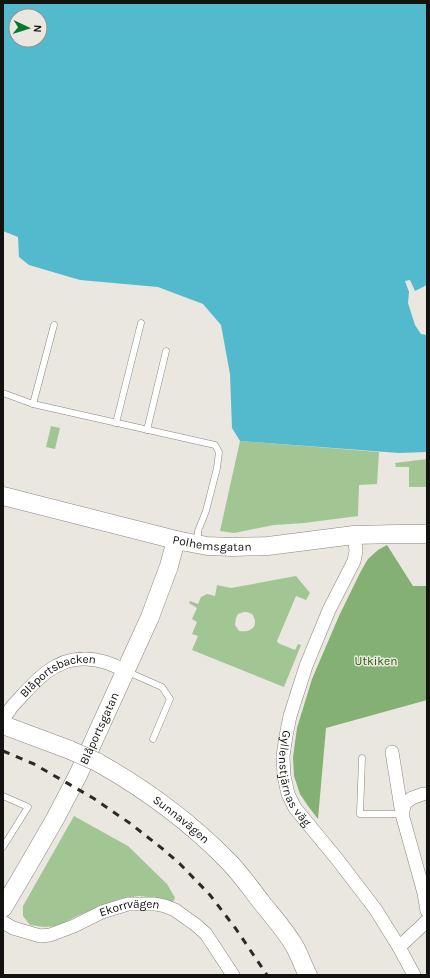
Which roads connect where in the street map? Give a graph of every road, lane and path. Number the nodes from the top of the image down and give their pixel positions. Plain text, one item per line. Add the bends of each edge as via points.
1 (141, 323) dead end
2 (54, 325) dead end
3 (166, 351) dead end
4 (3, 393) edge
5 (33, 404) junction
6 (116, 423) junction
7 (147, 430) junction
8 (3, 496) edge
9 (427, 534) edge
10 (354, 535) junction
11 (176, 540) junction
12 (198, 545) junction
13 (126, 671) junction
14 (3, 724) edge
15 (153, 739) dead end
16 (392, 752) dead end
17 (362, 758) dead end
18 (423, 794) dead end
19 (3, 796) edge
20 (402, 814) junction
21 (3, 846) edge
22 (3, 908) edge
23 (427, 911) edge
24 (427, 921) edge
25 (3, 922) edge
26 (399, 947) junction
27 (233, 975) edge
28 (308, 975) edge
29 (414, 975) edge

1 - 6 lane
2 - 5 lane
3 - 7 lane
4 - 5 lane
5 - 6 lane
6 - 7 lane
7 - 12 lane via 215,445 219,452 206,511 198,531
8 - 11 street, Polhemsgatan
9 - 10 street, Polhemsgatan
10 - 12 street, Polhemsgatan via 268,546
10 - 26 street, Gyllenstjärnas väg via 354,561 329,610 306,666 290,716 283,756 284,776 288,794 295,808 376,910
11 - 12 street, Polhemsgatan
11 - 13 street, Blåportsgatan via 160,592
13 - 14 street, Blåportsbacken via 96,659 80,658 65,662 49,670 29,688 9,711
13 - 15 lane via 162,687 170,699
13 - 22 street, Blåportsgatan via 78,775
14 - 28 street, Sunnavägen, bridge via 97,762 146,791 180,816 229,861 248,884 282,927
16 - 20 street
17 - 20 lane via 360,814
18 - 20 street via 405,804
19 - 21 lane via 28,807
20 - 23 street
24 - 26 street
25 - 27 street, Ekorrvägen via 13,928 40,936 50,935 102,912 128,904 165,906 175,910 206,934
26 - 29 street, Gyllenstjärnas väg

